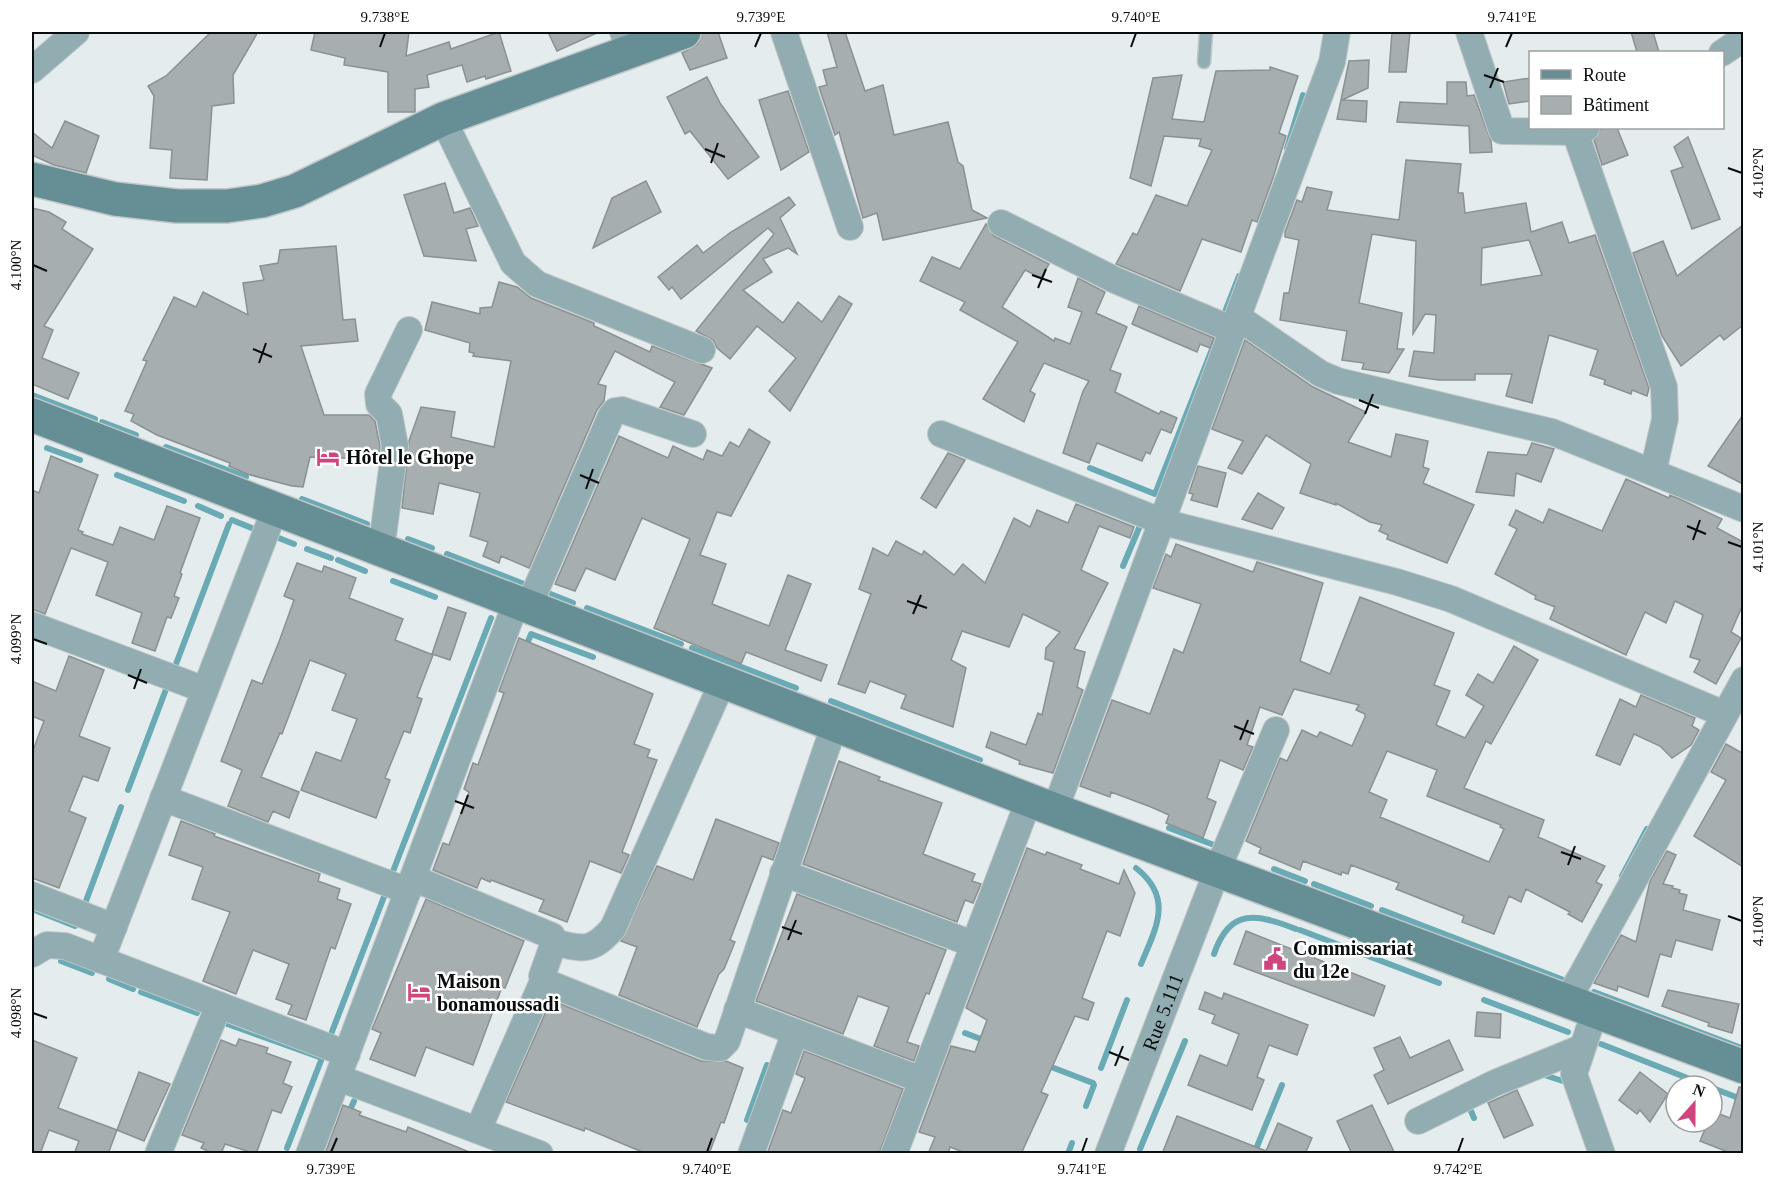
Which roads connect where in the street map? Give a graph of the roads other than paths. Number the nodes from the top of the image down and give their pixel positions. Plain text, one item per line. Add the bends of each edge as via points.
1 (76, 32) edge
2 (684, 32) edge
3 (784, 32) edge
4 (1206, 32) edge
5 (1337, 32) edge
6 (1469, 32) edge
7 (1743, 38) edge
8 (626, 40) edge
9 (1724, 52) edge
10 (1204, 62) dead end
11 (32, 70) edge
12 (443, 119) junction
13 (1581, 130) edge
14 (32, 179) edge
15 (1001, 223) dead end
16 (850, 227) dead end
17 (1236, 324) junction
18 (409, 330) dead end
19 (702, 350) dead end
20 (32, 415) edge
21 (693, 434) dead end
22 (941, 434) dead end
23 (1653, 472) junction
24 (1743, 508) edge
25 (275, 509) junction
26 (1163, 522) junction
27 (381, 551) junction
28 (522, 606) junction
29 (32, 626) edge
30 (1743, 680) edge
31 (722, 683) junction
32 (205, 690) junction
33 (1724, 714) junction
34 (834, 726) junction
35 (1276, 730) dead end
36 (164, 798) junction
37 (1042, 805) junction
38 (1217, 871) junction
39 (783, 873) junction
40 (411, 885) junction
41 (32, 895) edge
42 (114, 927) junction
43 (554, 942) junction
44 (974, 944) junction
45 (32, 954) edge
46 (101, 960) junction
47 (543, 981) junction
48 (219, 1005) junction
49 (1582, 1005) junction
50 (737, 1010) junction
51 (795, 1032) junction
52 (1581, 1048) junction
53 (343, 1066) junction
54 (1743, 1067) edge
55 (922, 1080) junction
56 (1418, 1121) dead end
57 (478, 1130) junction
58 (158, 1154) edge
59 (309, 1154) edge
60 (540, 1154) edge
61 (751, 1154) edge
62 (894, 1154) edge
63 (1108, 1154) edge
64 (1602, 1154) edge

1 - 11 street
2 - 8 street
3 - 16 street
4 - 10 lane
5 - 17 street via 1332,62
6 - 13 street via 1502,131
7 - 9 street
8 - 12 street
12 - 14 street via 296,191 262,201 177,206 115,199
12 - 19 street via 513,263 524,274 537,284
13 - 23 street via 1664,387 1665,419
15 - 17 street via 1115,280
17 - 23 street via 1338,381 1528,424
17 - 26 street
18 - 27 street via 378,394 379,404 389,414 395,446
20 - 25 street
21 - 28 street via 615,411
22 - 26 street
23 - 24 street
25 - 27 street
25 - 32 street
26 - 33 street via 1451,599
26 - 37 street
27 - 28 street
28 - 31 street
28 - 40 street
29 - 32 street
30 - 33 street
31 - 34 street
31 - 43 street via 613,928 599,944 580,949
32 - 36 street
33 - 49 street
34 - 37 street
34 - 39 street
35 - 38 street, Rue 5.111
36 - 40 street
36 - 42 street
37 - 38 street
37 - 44 street
38 - 49 street
38 - 63 street, Rue 5.111
39 - 44 street
39 - 50 street
40 - 43 street via 547,932
40 - 53 street
41 - 42 street
42 - 46 street
43 - 47 street
44 - 55 street
45 - 46 street via 47,945 65,946
46 - 48 street
47 - 50 street via 706,1047 720,1048 727,1041
47 - 57 street
48 - 53 street
48 - 58 street
49 - 52 street
49 - 54 street
50 - 51 street
51 - 55 street
51 - 61 street
52 - 56 street via 1495,1083
52 - 64 street via 1574,1074
53 - 57 street
53 - 59 street
55 - 62 street
57 - 60 street

